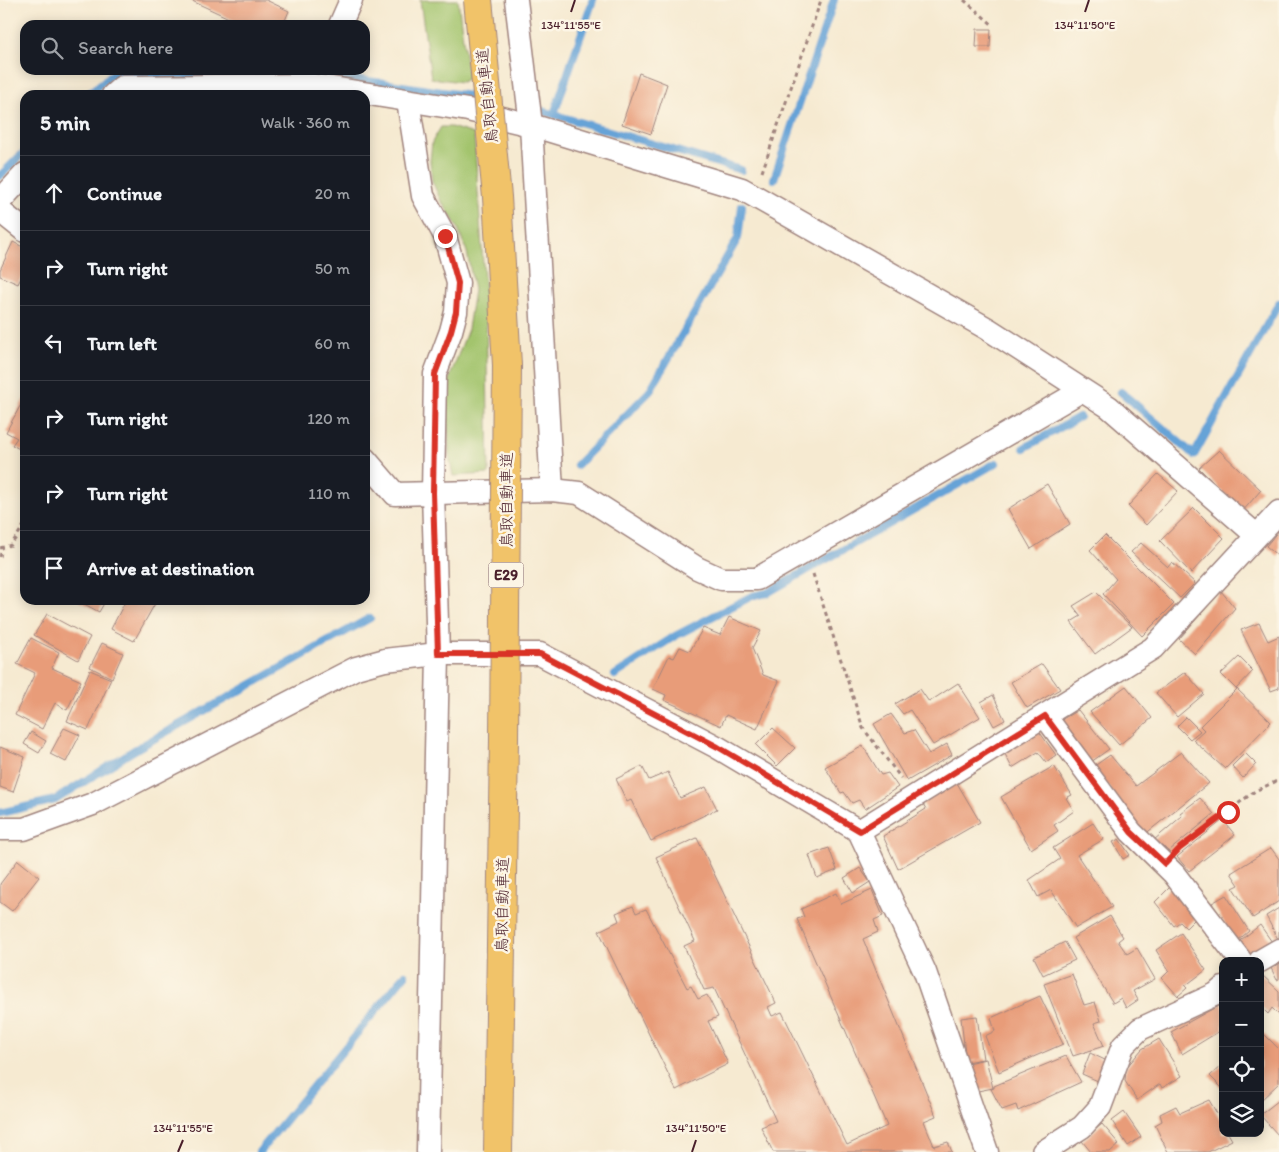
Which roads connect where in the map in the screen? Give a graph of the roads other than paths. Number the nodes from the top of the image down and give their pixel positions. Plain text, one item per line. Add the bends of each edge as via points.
1 (351, 0) edge
2 (478, 0) edge
3 (493, 0) edge
4 (516, 0) edge
5 (342, 20) edge
6 (317, 78) edge
7 (119, 90) edge
8 (364, 90) edge
9 (370, 91) edge
10 (408, 101) junction
11 (531, 125) junction
12 (20, 179) edge
13 (0, 201) edge
14 (0, 211) edge
15 (20, 227) edge
16 (1081, 391) junction
17 (370, 465) edge
18 (552, 490) junction
19 (433, 493) junction
20 (1279, 512) edge
21 (1256, 535) junction
22 (438, 654) junction
23 (1045, 716) junction
24 (0, 829) edge
25 (860, 831) junction
26 (1279, 950) edge
27 (1238, 957) edge
28 (1264, 959) edge
29 (1219, 991) edge
30 (428, 1152) edge
31 (498, 1152) edge
32 (513, 1152) edge
33 (987, 1152) edge
34 (1043, 1152) edge

1 - 5 street
2 - 31 highway, 鳥取自動車道 / E29, bridge via 497,197 507,365
3 - 32 highway, 鳥取自動車道 / E29 via 511,198 520,366 523,598
4 - 11 street
6 - 7 street via 122,87
6 - 8 street
9 - 10 street
10 - 11 street via 468,110
10 - 19 street via 423,196 445,236 458,283 453,321 435,374
11 - 16 street via 742,189 988,329
11 - 18 street
12 - 13 street
14 - 15 street
16 - 18 street via 757,579 720,578 697,568 579,493
16 - 21 street via 1109,407
17 - 19 street via 395,494
18 - 19 street
19 - 22 street
20 - 21 street
21 - 23 street via 1153,648
22 - 24 street via 385,660 356,668 93,804 24,828
22 - 25 street via 540,654 718,747
22 - 30 street
23 - 25 street
23 - 27 street via 1131,832 1165,864
25 - 33 street via 924,972
26 - 28 street
29 - 34 street via 1140,1029 1123,1046 1100,1107 1082,1127

